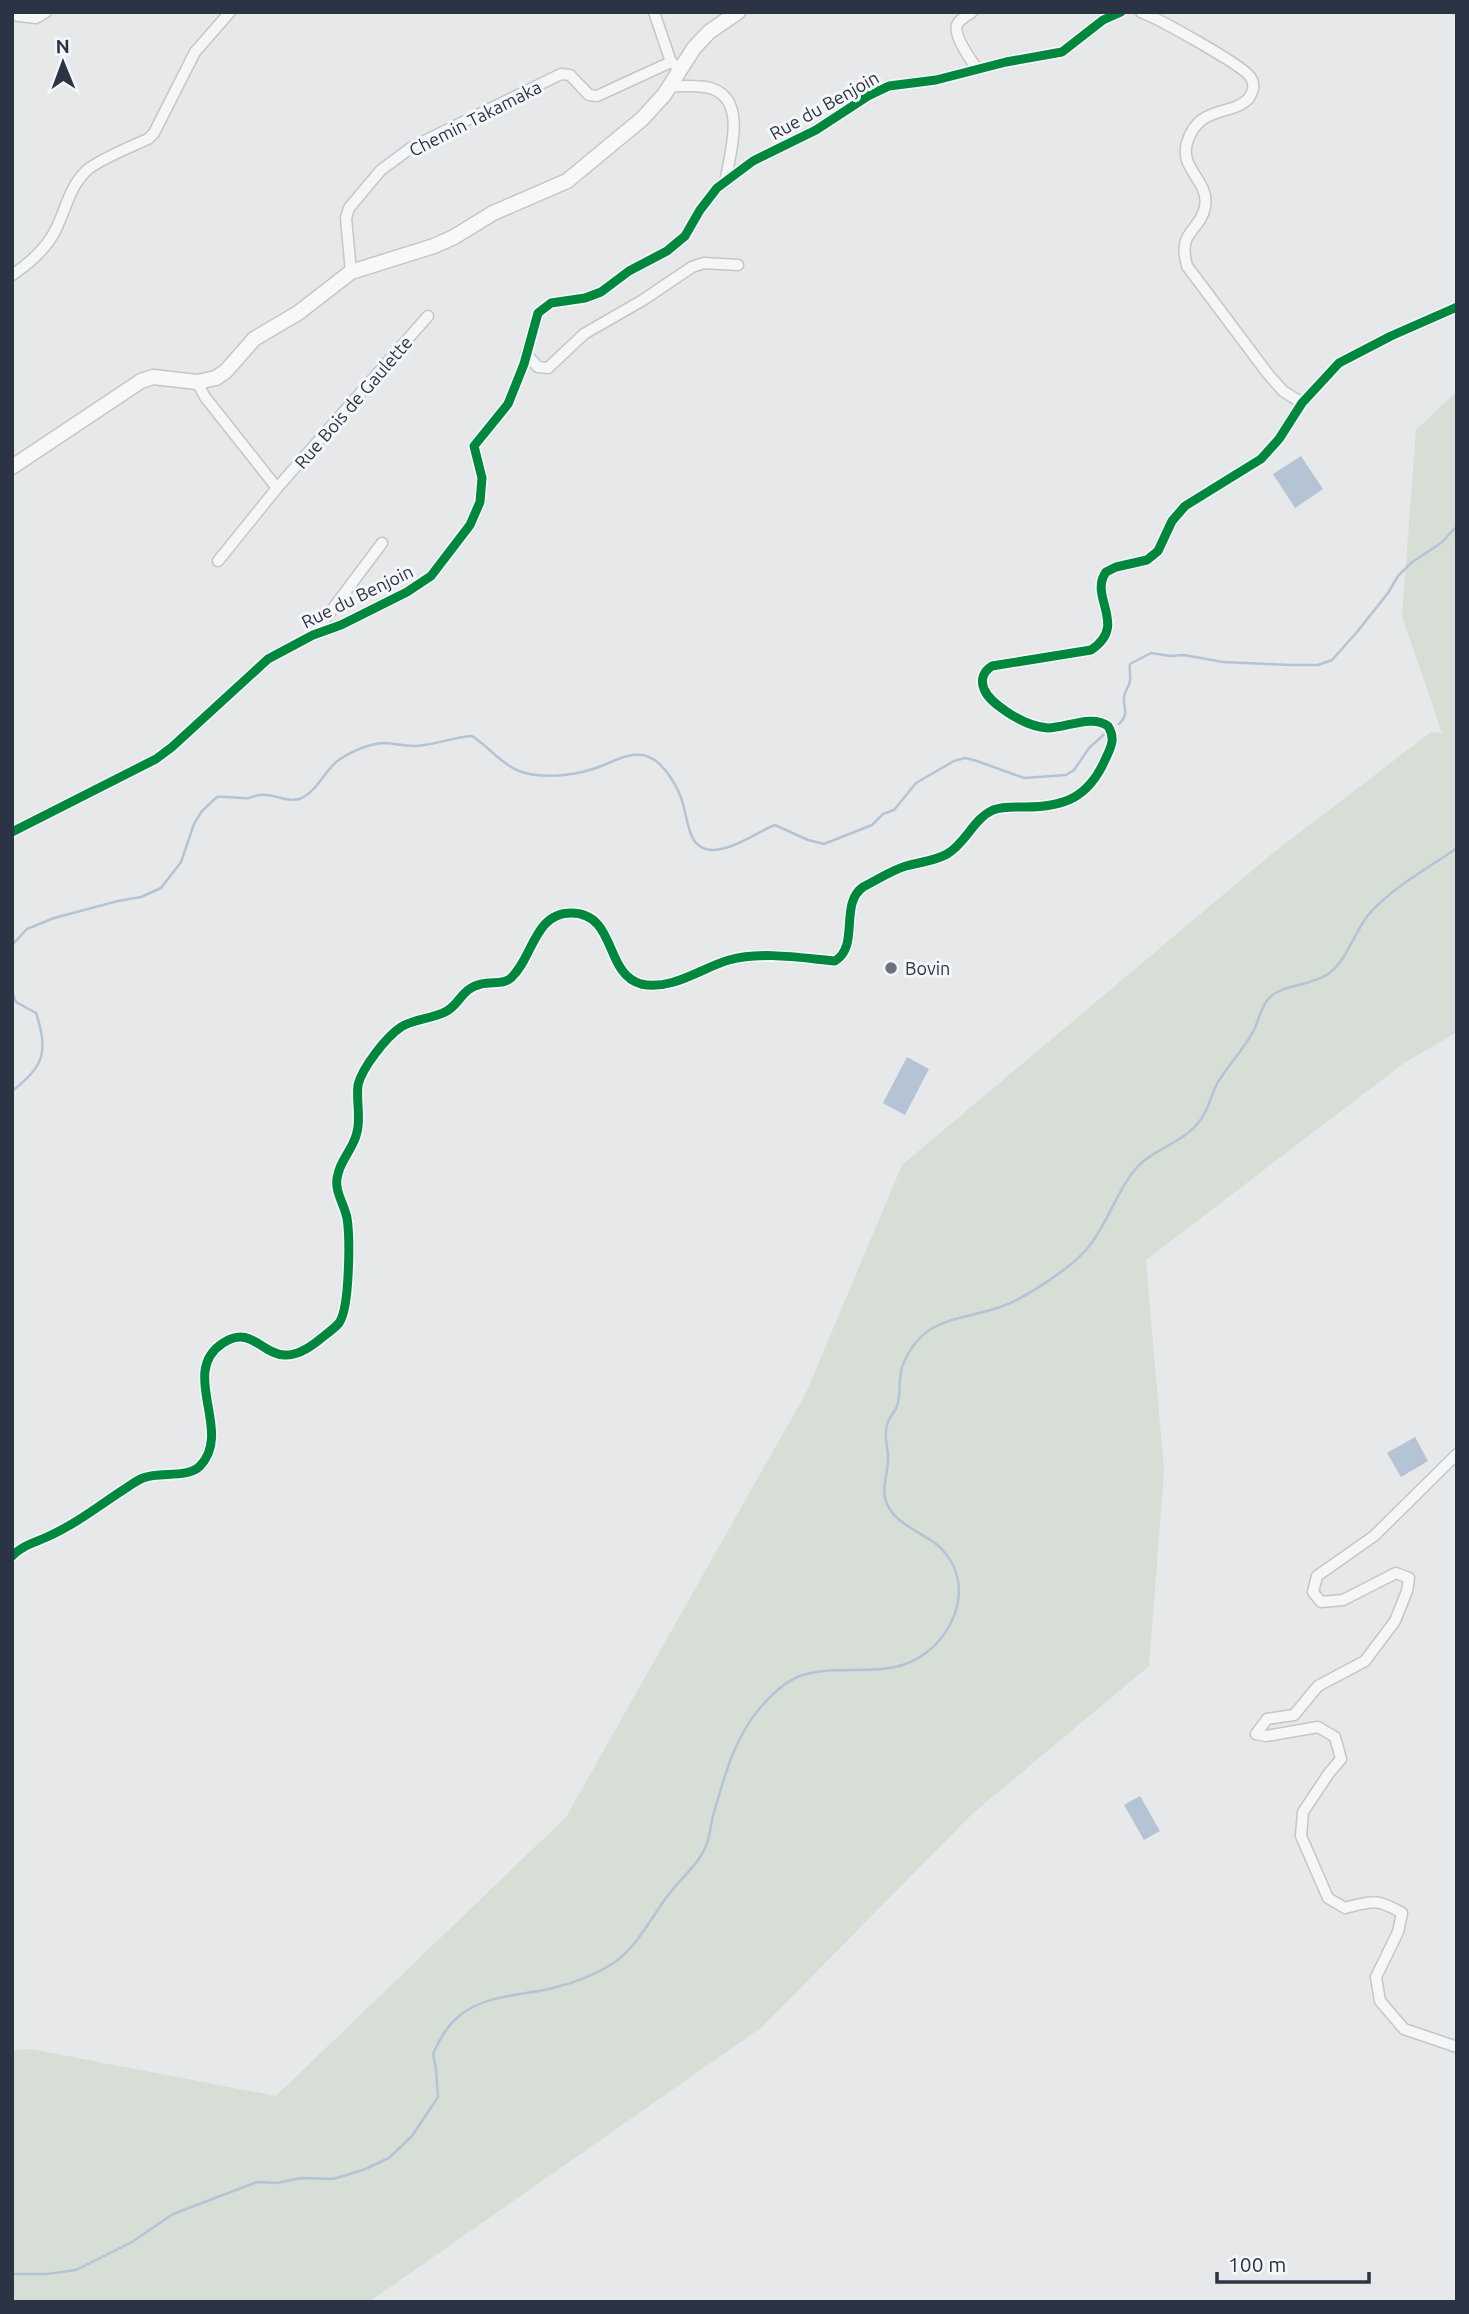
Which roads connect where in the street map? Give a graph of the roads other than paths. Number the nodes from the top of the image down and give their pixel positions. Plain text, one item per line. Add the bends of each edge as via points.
1 (46, 12) edge
2 (230, 12) edge
3 (654, 12) edge
4 (738, 12) edge
5 (972, 12) edge
6 (1121, 12) edge
7 (1141, 12) edge
8 (12, 15) edge
9 (676, 65) junction
10 (976, 69) junction
11 (670, 86) junction
12 (725, 183) junction
13 (738, 265) dead end
14 (351, 272) junction
15 (12, 275) edge
16 (1457, 307) edge
17 (428, 316) dead end
18 (526, 354) junction
19 (197, 382) junction
20 (1302, 403) junction
21 (12, 467) edge
22 (277, 488) junction
23 (382, 543) dead end
24 (218, 561) dead end
25 (313, 635) junction
26 (12, 832) edge
27 (1457, 1454) edge
28 (12, 1556) edge
29 (1457, 2047) edge

1 - 8 street via 36,18
2 - 15 street via 195,52 154,133 86,170 51,239
3 - 9 street
4 - 9 street via 709,32
5 - 10 street via 956,29
6 - 10 street, Rue du Benjoin via 1102,20 1062,52
7 - 20 street via 1252,79 1253,90 1247,100 1206,116 1188,139 1187,164 1199,180 1205,202 1201,218 1188,234 1184,257 1186,266 1268,374
9 - 11 street
9 - 14 street, Chemin Takamaka via 597,96 589,95 570,75 561,74 412,147 381,170 349,208
10 - 12 street, Rue du Benjoin via 889,86 816,130 753,160
11 - 12 street via 714,89 729,102 734,121
11 - 14 street via 642,120 567,181 502,208 434,246
12 - 18 street, Rue du Benjoin via 708,198 674,246 601,292 543,308
13 - 18 street via 692,267 584,334 548,368 538,367
14 - 19 street via 298,313 254,339 226,371
16 - 20 street via 1339,363
17 - 22 street, Rue Bois de Gaulette
18 - 25 street, Rue du Benjoin via 508,404 474,446 482,488 470,525 420,585
19 - 21 street via 164,377 141,381
19 - 22 street
20 - 28 street via 1261,459 1185,506 1158,551 1106,572 1101,587 1108,628 1099,644 1091,650 992,666 985,671 984,691 1019,720 1047,728 1097,721 1108,726 1111,750 1098,777 1083,793 1047,807 992,811 946,855 904,866 863,887 853,901 845,950 835,961 787,957 730,960 671,983 644,985 621,971 611,944 594,921 572,913 548,920 511,978 481,983 442,1014 400,1028 366,1067 358,1086 354,1144 337,1177 348,1222 346,1305 340,1323 295,1356 275,1354 244,1337 221,1344 204,1370 212,1423 202,1464 190,1472 143,1478 76,1523
22 - 24 street, Rue Bois de Gaulette
23 - 25 street, Rue du Benjoin
25 - 26 street, Rue du Benjoin via 268,659 156,759
27 - 29 street via 1374,1536 1317,1576 1313,1592 1321,1602 1343,1600 1396,1573 1409,1578 1395,1621 1365,1661 1318,1686 1294,1715 1267,1719 1256,1734 1318,1727 1335,1737 1341,1759 1303,1812 1301,1836 1328,1898 1345,1908 1374,1901 1402,1913 1376,1977 1380,2001 1404,2029

